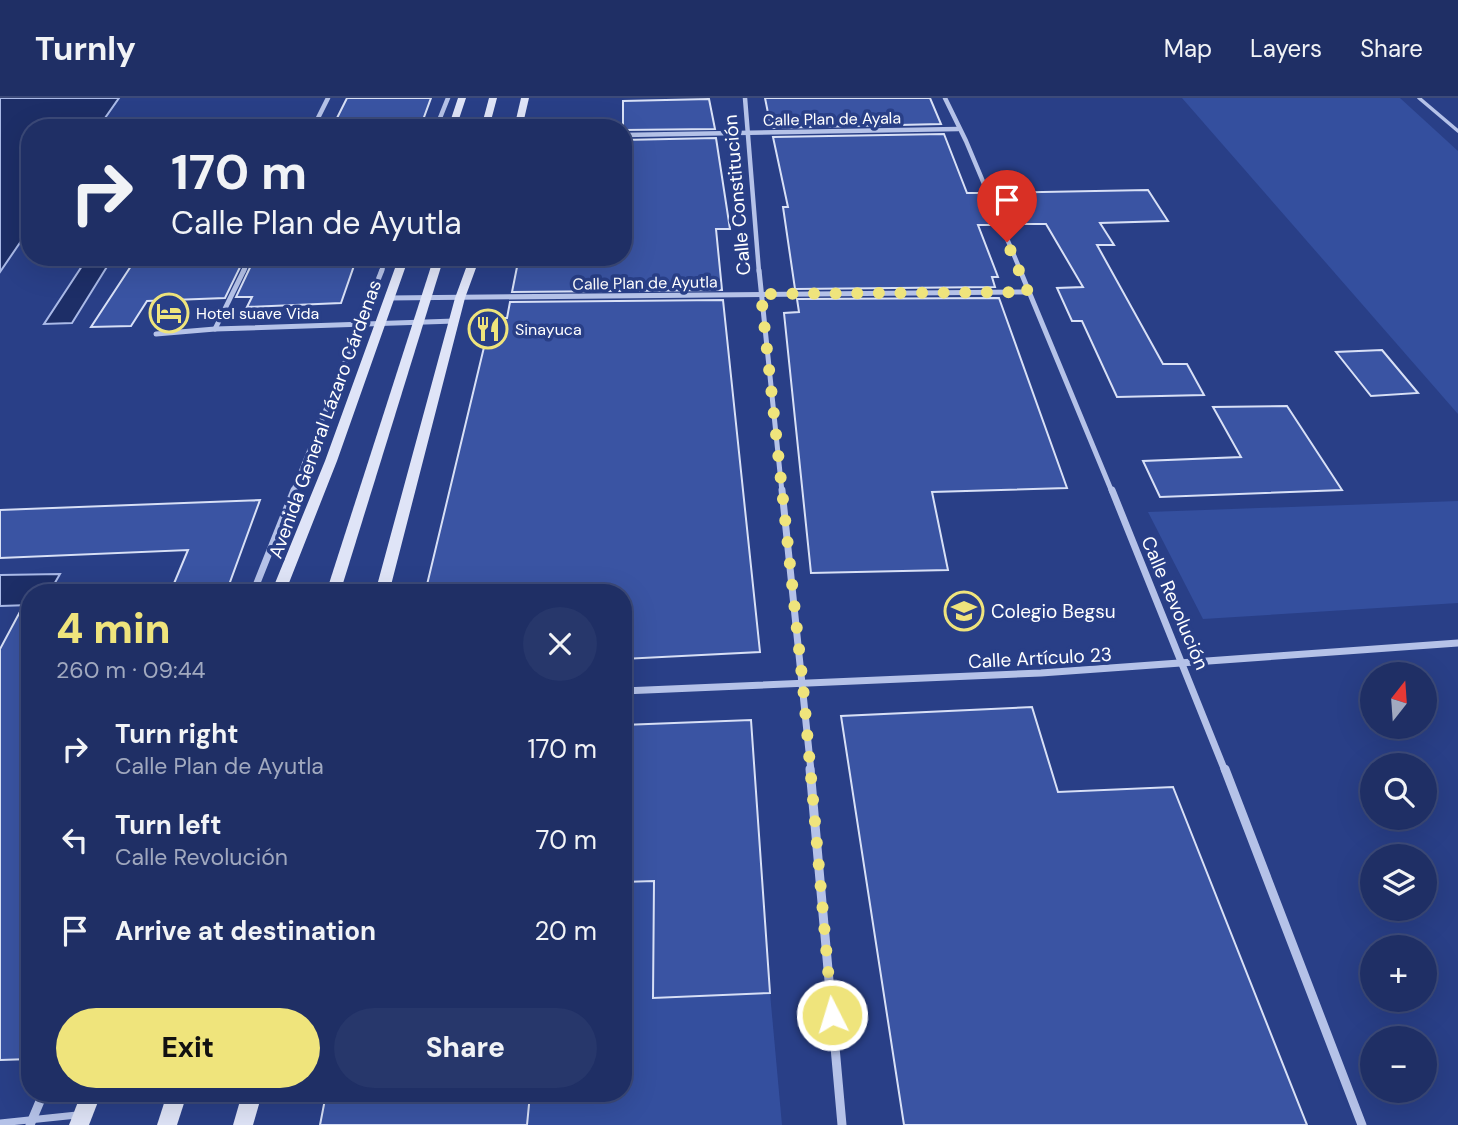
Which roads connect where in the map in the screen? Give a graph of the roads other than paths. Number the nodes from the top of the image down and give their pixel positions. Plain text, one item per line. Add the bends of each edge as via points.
1 (328, 98) edge
2 (448, 98) edge
3 (462, 98) edge
4 (493, 98) edge
5 (525, 98) edge
6 (745, 98) edge
7 (945, 98) edge
8 (1419, 98) edge
9 (318, 119) edge
10 (440, 119) edge
11 (455, 119) edge
12 (487, 119) edge
13 (520, 119) edge
14 (958, 129) junction
15 (1458, 131) edge
16 (750, 134) junction
17 (632, 135) edge
18 (246, 266) edge
19 (384, 266) edge
20 (400, 266) edge
21 (436, 266) edge
22 (472, 266) edge
23 (1028, 292) junction
24 (761, 294) junction
25 (425, 297) junction
26 (388, 298) junction
27 (460, 298) junction
28 (454, 321) junction
29 (362, 323) junction
30 (380, 323) junction
31 (418, 323) junction
32 (215, 329) junction
33 (156, 334) dead end
34 (257, 584) edge
35 (282, 584) edge
36 (336, 584) edge
37 (384, 584) edge
38 (1458, 643) edge
39 (1185, 666) junction
40 (803, 686) junction
41 (632, 691) edge
42 (39, 1102) edge
43 (88, 1102) edge
44 (174, 1102) edge
45 (249, 1102) edge
46 (82, 1119) edge
47 (0, 1123) edge
48 (30, 1123) edge
49 (167, 1125) edge
50 (243, 1125) edge
51 (842, 1125) edge
52 (1362, 1125) edge

1 - 9 street
2 - 10 street
3 - 11 street
4 - 12 street
5 - 13 street
6 - 16 street, Calle Constitución
7 - 14 street, Calle Revolución
8 - 15 lane
14 - 16 street, Calle Plan de Ayala
14 - 23 street, Calle Revolución
16 - 17 street, Calle Plan de Ayala
16 - 24 street, Calle Constitución
18 - 32 street
19 - 29 street
20 - 26 street, Avenida General Lázaro Cárdenas
21 - 25 street
22 - 27 street
23 - 24 street, Calle Plan de Ayutla
23 - 39 street, Calle Revolución
24 - 27 street, Calle Plan de Ayutla
24 - 40 street, Calle Constitución
25 - 26 street, Calle Plan de Ayutla
25 - 27 street, Calle Plan de Ayutla
25 - 31 street
26 - 30 street, Avenida General Lázaro Cárdenas
27 - 28 street
28 - 31 street
28 - 37 street
29 - 30 street
29 - 32 street
29 - 34 street
30 - 31 street
30 - 35 street, Avenida General Lázaro Cárdenas
31 - 36 street
32 - 33 street
38 - 39 street, Calle Artículo 23
39 - 40 street, Calle Artículo 23
39 - 52 street, Calle Revolución
40 - 41 street, Calle Artículo 23
40 - 51 street, Calle Constitución
42 - 48 street
43 - 46 street
44 - 49 street
45 - 50 street
46 - 48 lane
47 - 48 lane

